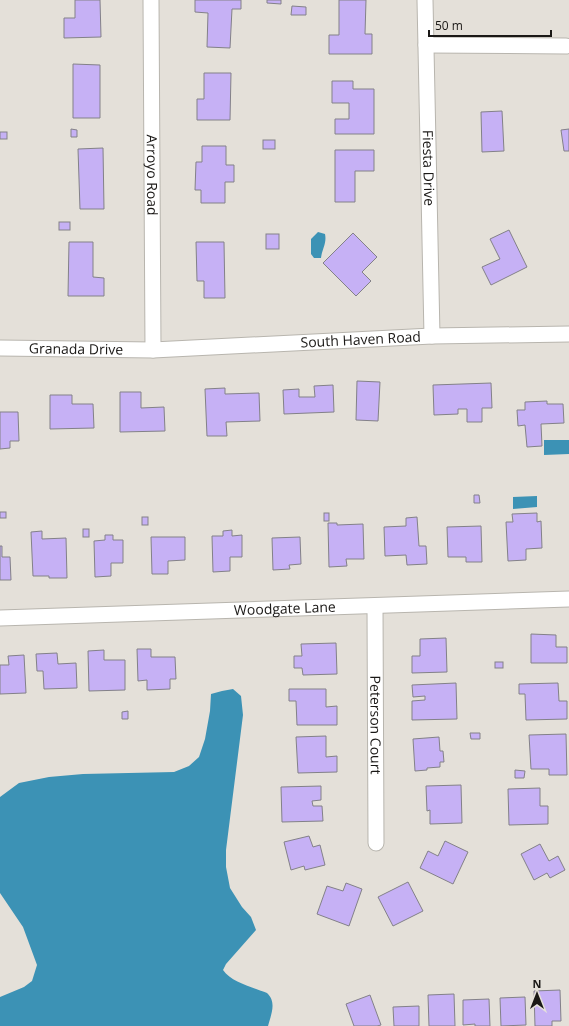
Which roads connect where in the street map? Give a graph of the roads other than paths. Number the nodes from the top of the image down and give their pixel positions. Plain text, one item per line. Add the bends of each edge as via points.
1 (151, 0) edge
2 (425, 0) edge
3 (426, 45) junction
4 (566, 46) dead end
5 (569, 334) edge
6 (432, 336) junction
7 (0, 348) edge
8 (153, 350) junction
9 (569, 599) edge
10 (375, 606) junction
11 (0, 618) edge
12 (376, 843) dead end

1 - 8 street, Arroyo Road
2 - 3 street, Fiesta Drive
3 - 4 street
3 - 6 street, Fiesta Drive
5 - 6 street, South Haven Road
6 - 8 street, South Haven Road
7 - 8 street, Granada Drive
9 - 10 street, Woodgate Lane
10 - 11 street, Woodgate Lane
10 - 12 street, Peterson Court

